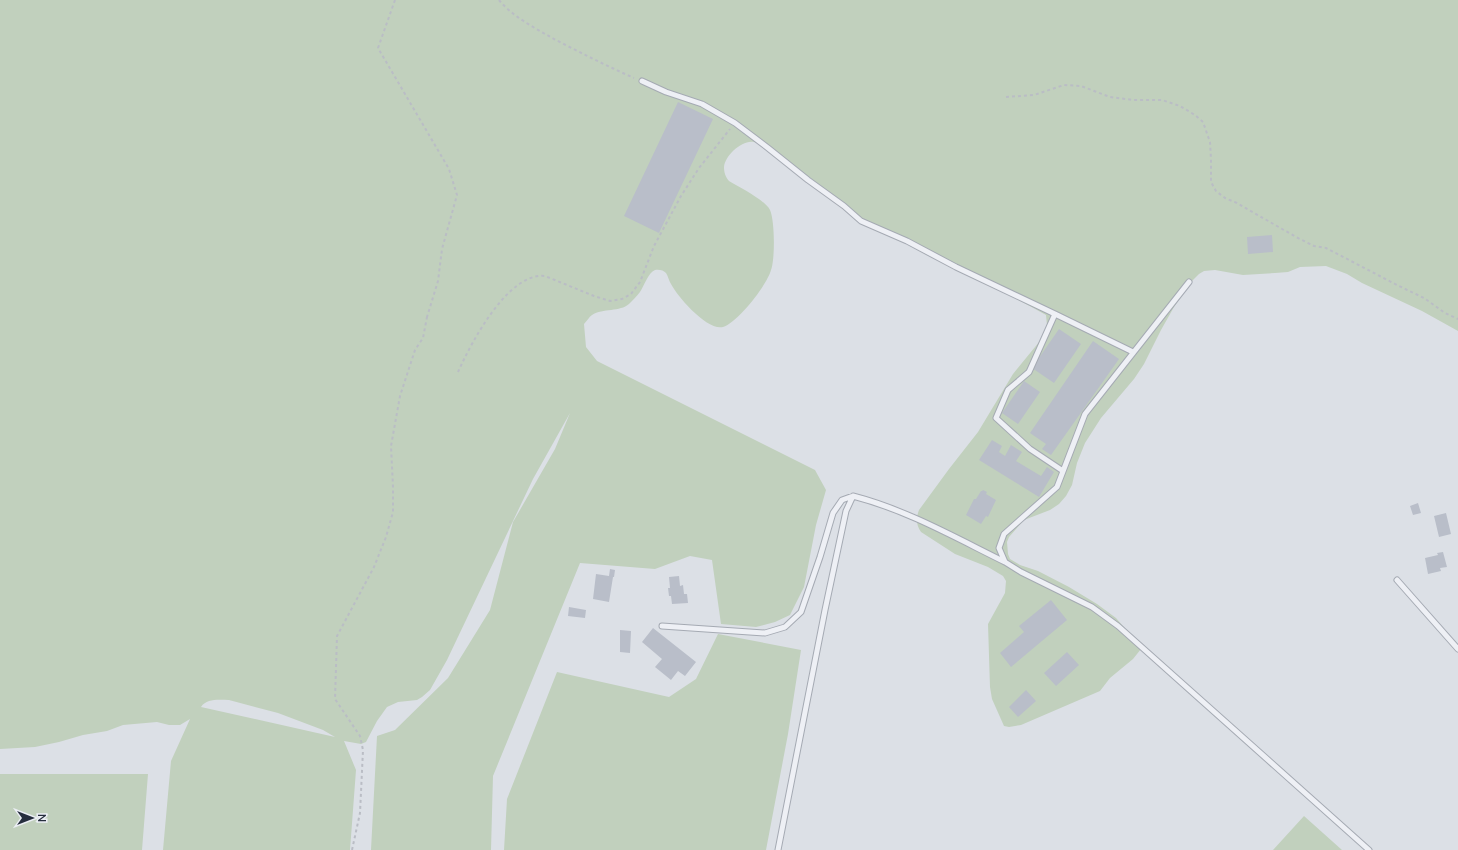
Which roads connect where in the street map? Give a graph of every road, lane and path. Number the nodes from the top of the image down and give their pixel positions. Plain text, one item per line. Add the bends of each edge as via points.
1 (395, 0) edge
2 (499, 0) edge
3 (642, 81) joint
4 (1006, 97) dead end
5 (735, 123) junction
6 (1189, 282) dead end
7 (1055, 314) junction
8 (1458, 320) edge
9 (1134, 352) junction
10 (458, 372) dead end
11 (1064, 471) junction
12 (853, 496) junction
13 (1005, 562) junction
14 (1397, 580) dead end
15 (662, 626) dead end
16 (1458, 649) edge
17 (352, 850) edge
18 (778, 850) edge
19 (1369, 850) edge

1 - 17 path via 378,48 449,169 458,194 442,249 438,281 423,338 415,350 400,396 391,446 393,512 388,531 374,567 337,636 335,699 360,736 364,750 360,813
2 - 3 path via 528,25 604,65
3 - 5 lane via 702,104
4 - 8 path via 1034,95 1070,85 1081,86 1110,97 1162,100 1180,106 1203,122 1210,142 1211,182 1216,191 1225,198 1296,237 1314,246 1326,248 1424,298
5 - 7 lane via 861,221
5 - 10 path via 699,168 681,196 654,246 640,282 631,294 610,301 545,276 526,279 510,291 480,328
6 - 9 lane
7 - 9 lane
7 - 11 lane via 1029,372 1008,390 996,418 1030,449
9 - 11 lane via 1085,414
11 - 13 lane via 1057,487 1004,534 999,548
12 - 13 lane via 879,503 930,525
12 - 15 lane via 842,500 833,513 801,612 785,627 765,633
12 - 18 lane via 846,511 825,610
13 - 19 lane via 1092,607 1118,626
14 - 16 lane

